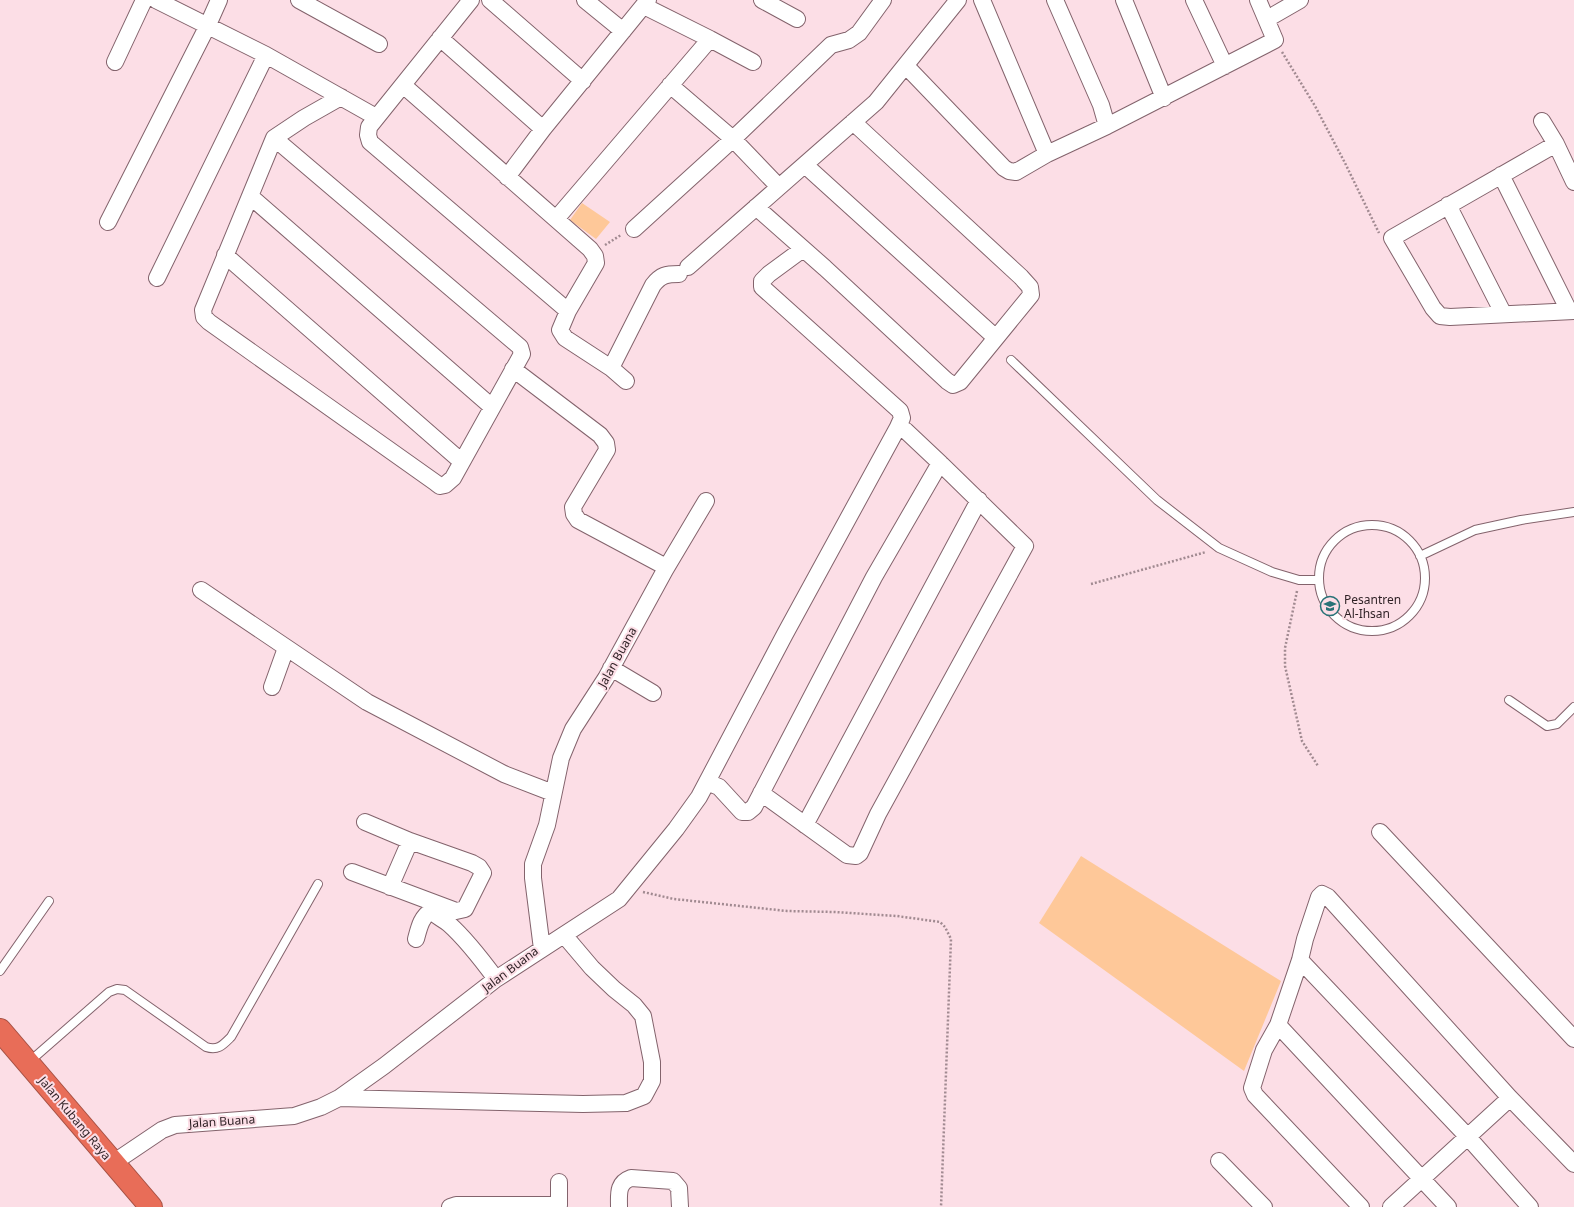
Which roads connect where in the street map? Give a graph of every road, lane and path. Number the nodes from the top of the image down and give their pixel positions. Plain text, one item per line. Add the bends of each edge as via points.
1 (144, 0) edge
2 (156, 0) edge
3 (219, 0) edge
4 (299, 0) edge
5 (471, 0) edge
6 (490, 0) edge
7 (585, 0) edge
8 (762, 0) edge
9 (883, 0) edge
10 (958, 0) edge
11 (982, 0) edge
12 (1055, 0) edge
13 (1124, 0) edge
14 (1194, 0) edge
15 (1258, 0) edge
16 (1300, 0) edge
17 (646, 3) edge
18 (797, 19) dead end
19 (1267, 19) junction
20 (207, 27) junction
21 (623, 32) junction
22 (440, 38) junction
23 (710, 39) junction
24 (1275, 40) junction
25 (379, 44) dead end
26 (266, 55) junction
27 (115, 62) dead end
28 (753, 62) dead end
29 (906, 66) junction
30 (1225, 66) junction
31 (583, 81) junction
32 (403, 85) junction
33 (670, 85) junction
34 (341, 97) junction
35 (1164, 98) junction
36 (376, 117) junction
37 (1542, 121) dead end
38 (853, 122) junction
39 (1107, 126) junction
40 (543, 129) junction
41 (274, 138) junction
42 (733, 139) junction
43 (1556, 144) junction
44 (1047, 154) junction
45 (805, 165) junction
46 (1501, 175) junction
47 (507, 177) junction
48 (1574, 182) edge
49 (779, 187) junction
50 (250, 196) junction
51 (1448, 205) junction
52 (756, 207) junction
53 (556, 219) junction
54 (108, 222) dead end
55 (634, 229) joint
56 (1379, 233) dead end
57 (803, 249) junction
58 (225, 255) junction
59 (595, 256) junction
60 (157, 278) dead end
61 (568, 311) junction
62 (1572, 311) edge
63 (1503, 313) junction
64 (996, 338) junction
65 (1011, 360) dead end
66 (611, 368) junction
67 (513, 369) junction
68 (626, 381) dead end
69 (492, 407) junction
70 (898, 427) junction
71 (462, 462) junction
72 (940, 463) junction
73 (979, 500) junction
74 (706, 501) dead end
75 (1574, 512) edge
76 (1219, 548) junction
77 (1420, 556) junction
78 (666, 567) junction
79 (1299, 580) junction
80 (1319, 580) junction
81 (1091, 584) dead end
82 (201, 590) dead end
83 (286, 648) junction
84 (611, 668) junction
85 (272, 687) dead end
86 (654, 693) dead end
87 (1508, 700) dead end
88 (1574, 707) edge
89 (1318, 766) dead end
90 (707, 782) junction
91 (554, 793) junction
92 (761, 793) junction
93 (365, 822) dead end
94 (805, 825) junction
95 (1380, 832) dead end
96 (410, 841) junction
97 (352, 872) dead end
98 (318, 884) dead end
99 (390, 887) junction
100 (627, 888) junction
101 (49, 901) dead end
102 (431, 906) junction
103 (564, 935) junction
104 (416, 939) dead end
105 (542, 949) junction
106 (1300, 960) junction
107 (0, 971) edge
108 (496, 979) junction
109 (1278, 1025) junction
110 (0, 1030) edge
111 (1574, 1039) edge
112 (28, 1063) junction
113 (339, 1098) junction
114 (1510, 1098) junction
115 (1467, 1136) junction
116 (1218, 1161) dead end
117 (114, 1163) junction
118 (1574, 1164) edge
119 (1422, 1178) junction
120 (558, 1182) dead end
121 (151, 1207) edge
122 (450, 1207) edge
123 (619, 1207) edge
124 (680, 1207) edge
125 (941, 1207) edge
126 (1264, 1207) edge
127 (1361, 1207) edge
128 (1391, 1207) edge
129 (1448, 1207) edge
130 (1530, 1207) edge

1 - 27 street
2 - 20 street
3 - 20 street
4 - 25 street
5 - 22 street
6 - 31 street
7 - 21 street
8 - 18 street
9 - 42 street via 859,33 849,40 831,45
10 - 29 street
11 - 44 street
12 - 39 street via 1101,105
13 - 35 street
14 - 30 street
15 - 19 street
16 - 19 street
17 - 21 street
17 - 23 street
19 - 24 street
20 - 26 street
20 - 54 street
21 - 31 street
22 - 32 street
22 - 40 street
23 - 28 street
23 - 33 street
24 - 30 street
24 - 56 path via 1345,163
26 - 34 street
26 - 60 street
29 - 38 street via 876,102
29 - 44 street via 1004,168 1016,172
30 - 35 street
31 - 40 street
32 - 36 street
32 - 47 street
33 - 42 street
33 - 53 street
34 - 36 street
34 - 41 street
35 - 39 street
36 - 61 street via 369,127 370,142
37 - 43 street
38 - 45 street
38 - 64 street via 1030,287 1031,295
39 - 44 street
40 - 47 street
41 - 50 street
41 - 67 street via 515,342 522,354
42 - 49 street
42 - 55 street
43 - 46 street
43 - 48 street
45 - 49 street
45 - 64 street
46 - 51 street
46 - 62 street
47 - 53 street
49 - 52 street
50 - 58 street
50 - 69 street
51 - 63 street
51 - 63 street via 1392,238 1440,316
52 - 57 street
52 - 66 street via 683,270 660,277 653,285
53 - 59 street
55 - 59 path via 612,240
57 - 64 street via 953,385 964,378
57 - 70 street via 769,274 762,281 762,287 900,411 902,418
58 - 71 street
58 - 71 street via 203,310 204,317 209,322 440,486 453,478
59 - 61 street via 596,263
61 - 66 street via 560,330 565,338
62 - 63 street
65 - 76 lane via 1157,500
66 - 68 street
67 - 69 street
67 - 78 street via 600,435 606,443 607,450 573,507 578,520
69 - 71 street
70 - 72 street via 906,431
70 - 90 street via 784,634
72 - 73 street
72 - 92 street via 874,577
73 - 94 street
73 - 94 street via 1025,546 878,814 860,853 856,856 847,855
74 - 78 street, Jalan Buana
75 - 77 lane via 1475,530
76 - 79 lane via 1272,572
76 - 81 path
77 - 80 lane via 1408,539 1390,528 1370,524 1350,529 1333,542 1322,559
77 - 80 lane via 1426,576 1422,596 1412,614 1395,627 1375,631 1354,628 1336,617 1324,600
78 - 84 street, Jalan Buana
79 - 80 lane
79 - 89 path via 1285,648 1285,666 1302,741
82 - 83 street
83 - 85 street
83 - 91 street via 367,702 504,774
84 - 86 street
84 - 91 street, Jalan Buana via 573,729 561,758
87 - 88 lane via 1547,726 1557,724
90 - 92 street via 719,787 742,812 748,812 754,807
90 - 100 street via 676,829
91 - 105 street, Jalan Buana via 547,825 533,864
92 - 94 street
93 - 96 street
95 - 111 street
96 - 99 street
96 - 102 street via 472,863 480,867 483,873 467,907 462,911
97 - 99 street
98 - 112 lane via 232,1037 218,1048 212,1050 206,1047 125,990 117,989 109,992
99 - 102 street
100 - 103 street via 618,899
100 - 125 path via 674,899 787,911 897,916 940,922 945,927 950,939
101 - 107 lane
102 - 104 street via 421,923
102 - 108 street
103 - 105 street
103 - 113 street via 592,968 643,1016 652,1062 652,1081 644,1096 626,1103 583,1104
105 - 108 street, Jalan Buana
106 - 109 street
106 - 114 street via 1319,896 1325,894
106 - 115 street
108 - 113 street, Jalan Buana
109 - 119 street
109 - 127 street via 1264,1050 1253,1091
110 - 112 highway, Jalan Kubang Raya
112 - 117 highway, Jalan Kubang Raya
113 - 117 street, Jalan Buana via 321,1108 294,1116 175,1125 162,1130
114 - 115 street
114 - 118 street
115 - 119 street
115 - 130 street
116 - 126 street
117 - 121 highway, Jalan Kubang Raya
119 - 128 street
119 - 129 street
120 - 122 street via 559,1205
123 - 124 street via 621,1185 631,1178 673,1181 679,1188

